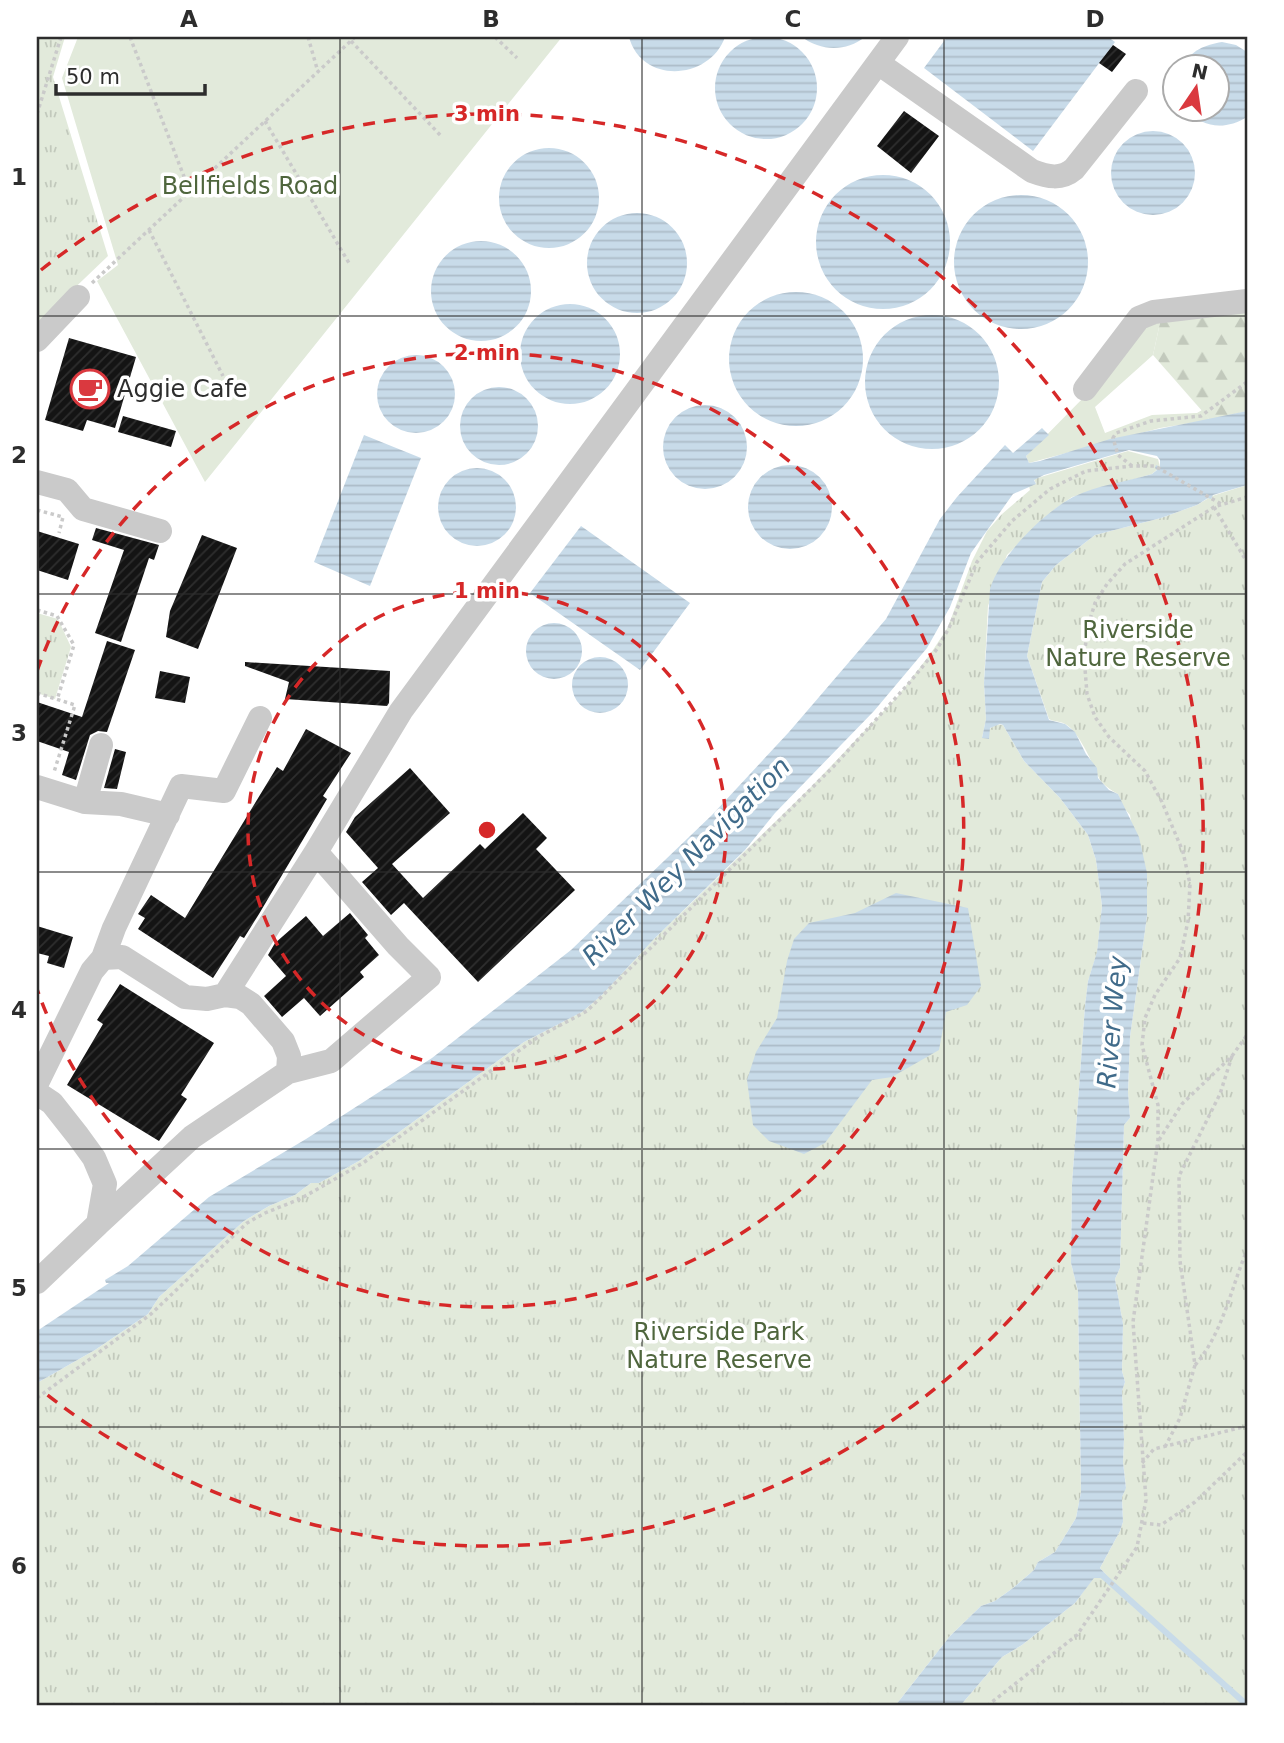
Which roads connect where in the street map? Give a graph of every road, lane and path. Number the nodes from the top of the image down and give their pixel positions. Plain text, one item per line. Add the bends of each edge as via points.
1 (61, 37) edge
2 (130, 37) edge
3 (309, 37) edge
4 (495, 37) edge
5 (897, 37) edge
6 (353, 39) edge
7 (517, 58) dead end
8 (878, 63) junction
9 (318, 72) junction
10 (1136, 91) dead end
11 (37, 114) edge
12 (265, 121) junction
13 (442, 137) dead end
14 (190, 192) junction
15 (149, 230) junction
16 (349, 263) dead end
17 (78, 297) joint
18 (1247, 301) edge
19 (37, 340) edge
20 (223, 376) dead end
21 (1247, 382) edge
22 (1085, 389) dead end
23 (1132, 466) junction
24 (37, 482) edge
25 (1247, 497) edge
26 (1222, 504) junction
27 (1214, 507) junction
28 (37, 510) edge
29 (160, 531) dead end
30 (59, 533) dead end
31 (1247, 562) edge
32 (37, 610) edge
33 (37, 693) edge
34 (57, 699) junction
35 (260, 718) dead end
36 (101, 745) dead end
37 (43, 788) edge
38 (85, 802) junction
39 (168, 815) junction
40 (316, 852) junction
41 (103, 958) junction
42 (225, 995) junction
43 (1247, 1035) edge
44 (1233, 1056) junction
45 (288, 1072) junction
46 (37, 1083) edge
47 (37, 1093) edge
48 (1158, 1140) junction
49 (98, 1224) junction
50 (1247, 1250) edge
51 (37, 1282) edge
52 (1195, 1365) junction
53 (37, 1398) edge
54 (1247, 1426) edge
55 (1165, 1447) junction
56 (1247, 1452) edge
57 (1142, 1463) junction
58 (1143, 1523) junction
59 (987, 1706) edge

1 - 11 path
2 - 14 path
3 - 9 path
4 - 7 path
5 - 8 street
6 - 9 path
6 - 13 path
8 - 10 street via 1032,171 1055,177 1074,169
8 - 40 street via 449,643 401,711
9 - 12 path
12 - 14 path
12 - 16 path
14 - 15 path
15 - 17 path
15 - 20 path
17 - 19 street
18 - 22 street via 1154,312 1139,318
21 - 23 path via 1200,416 1151,421 1116,433 1118,455
23 - 26 path via 1155,466
23 - 53 path via 1086,471 1050,489 1012,521 977,562 949,628 910,682 834,766 587,1011 538,1037 363,1163 247,1223 151,1314
24 - 29 street via 67,490 83,509
25 - 26 path
26 - 27 path
27 - 31 path
27 - 48 path via 1125,564 1107,584 1088,626 1084,656 1087,694 1095,718 1108,737 1145,771 1183,852 1190,884 1180,958 1145,1018 1142,1045 1158,1105
28 - 30 path via 63,517
32 - 34 path via 57,616 74,645
33 - 34 path
34 - 37 path via 75,705
35 - 39 street via 224,791 181,786
36 - 38 street
37 - 38 street
38 - 39 street via 121,804
39 - 41 street
40 - 42 street
40 - 45 street via 429,977 331,1060
41 - 42 street via 122,957 185,997
41 - 46 street via 92,971
42 - 45 street via 251,1004 283,1041 289,1056
43 - 44 path
44 - 48 path via 1182,1104
44 - 52 path via 1220,1094 1179,1176 1180,1261
45 - 49 street via 192,1137
47 - 49 street via 52,1103 94,1158 105,1184
48 - 57 path via 1133,1322
49 - 51 street
50 - 52 path via 1230,1300
52 - 55 path via 1180,1418
54 - 55 path
55 - 57 path via 1154,1449
56 - 58 path via 1184,1510 1161,1525
57 - 58 path
58 - 59 path via 1137,1547 1077,1635

